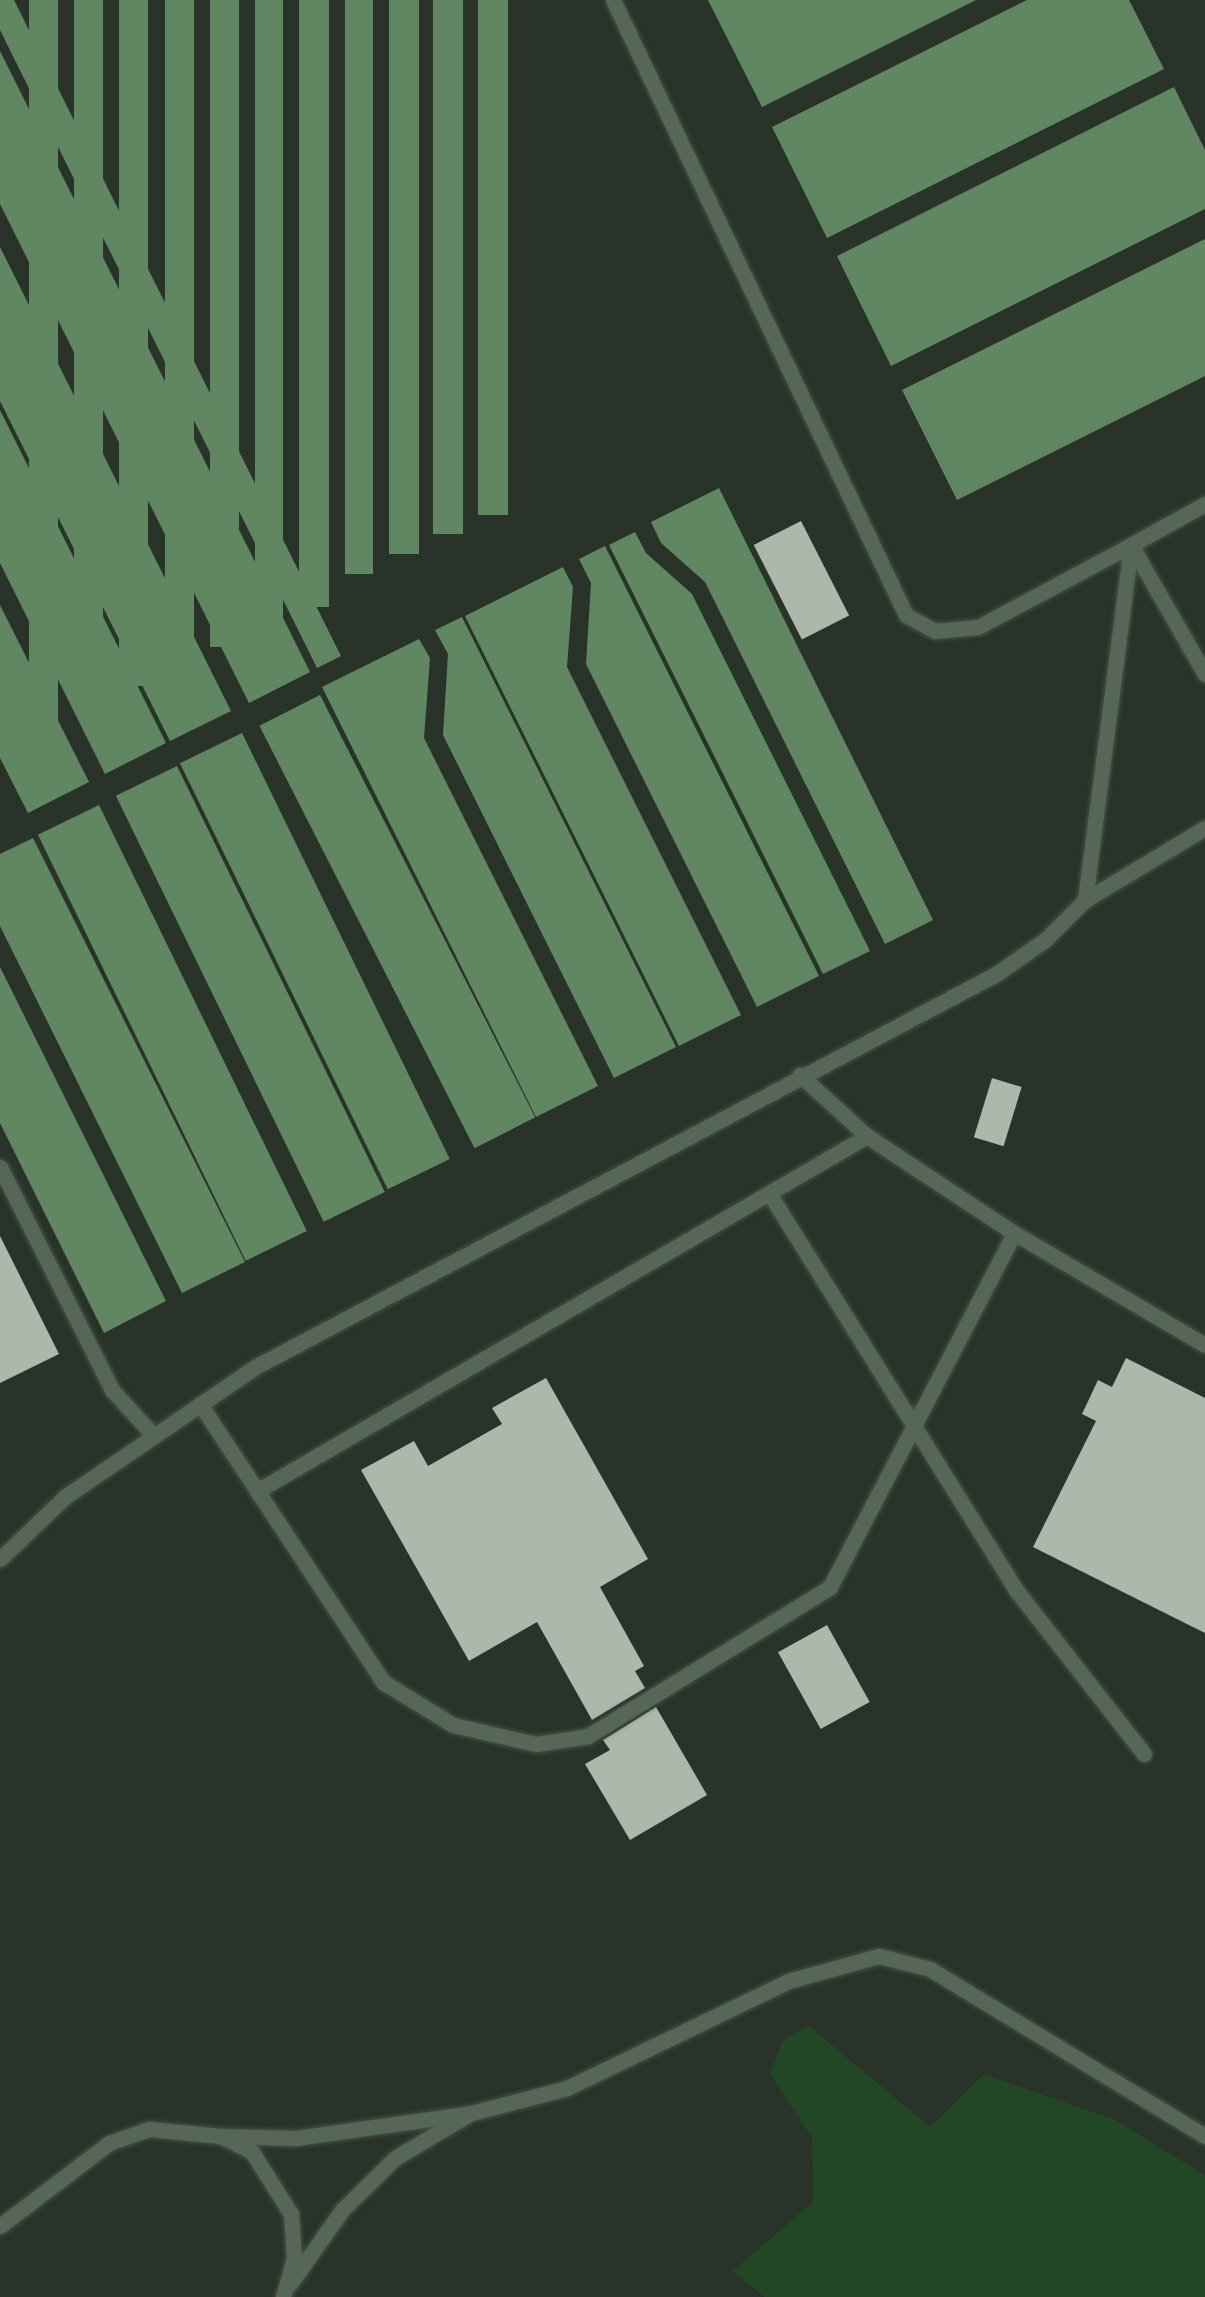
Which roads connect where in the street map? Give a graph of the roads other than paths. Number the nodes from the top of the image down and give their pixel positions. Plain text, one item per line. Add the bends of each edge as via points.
1 (613, 0) edge
2 (1205, 504) edge
3 (1132, 545) junction
4 (1205, 674) edge
5 (1205, 828) edge
6 (1084, 900) junction
7 (800, 1075) junction
8 (867, 1136) junction
9 (0, 1168) edge
10 (769, 1193) junction
11 (1014, 1234) junction
12 (1205, 1334) edge
13 (1186, 1336) junction
14 (1205, 1345) edge
15 (200, 1404) junction
16 (911, 1432) junction
17 (154, 1436) junction
18 (257, 1491) junction
19 (0, 1559) edge
20 (1144, 1754) dead end
21 (472, 2113) junction
22 (221, 2136) junction
23 (1205, 2136) edge
24 (0, 2226) edge
25 (286, 2290) edge

1 - 3 lane via 906,616 934,631 978,627
2 - 3 lane
3 - 4 lane
3 - 6 lane
5 - 6 lane
6 - 7 lane via 996,974
7 - 8 lane
7 - 15 lane via 255,1367
8 - 10 lane
8 - 11 lane
9 - 17 lane via 112,1390
10 - 16 lane
10 - 18 lane
11 - 13 lane
11 - 16 lane
12 - 13 lane
13 - 14 lane
15 - 17 lane
15 - 18 lane
16 - 18 lane via 823,1594 588,1736 536,1744 453,1725 383,1682
16 - 20 lane via 1016,1590
17 - 19 lane via 66,1496
21 - 22 lane via 296,2138
21 - 23 lane via 567,2088 788,1981 880,1956 930,1969
21 - 25 lane via 395,2158 342,2210
22 - 24 lane via 149,2129 109,2143
22 - 25 lane via 252,2152 283,2194 295,2234

